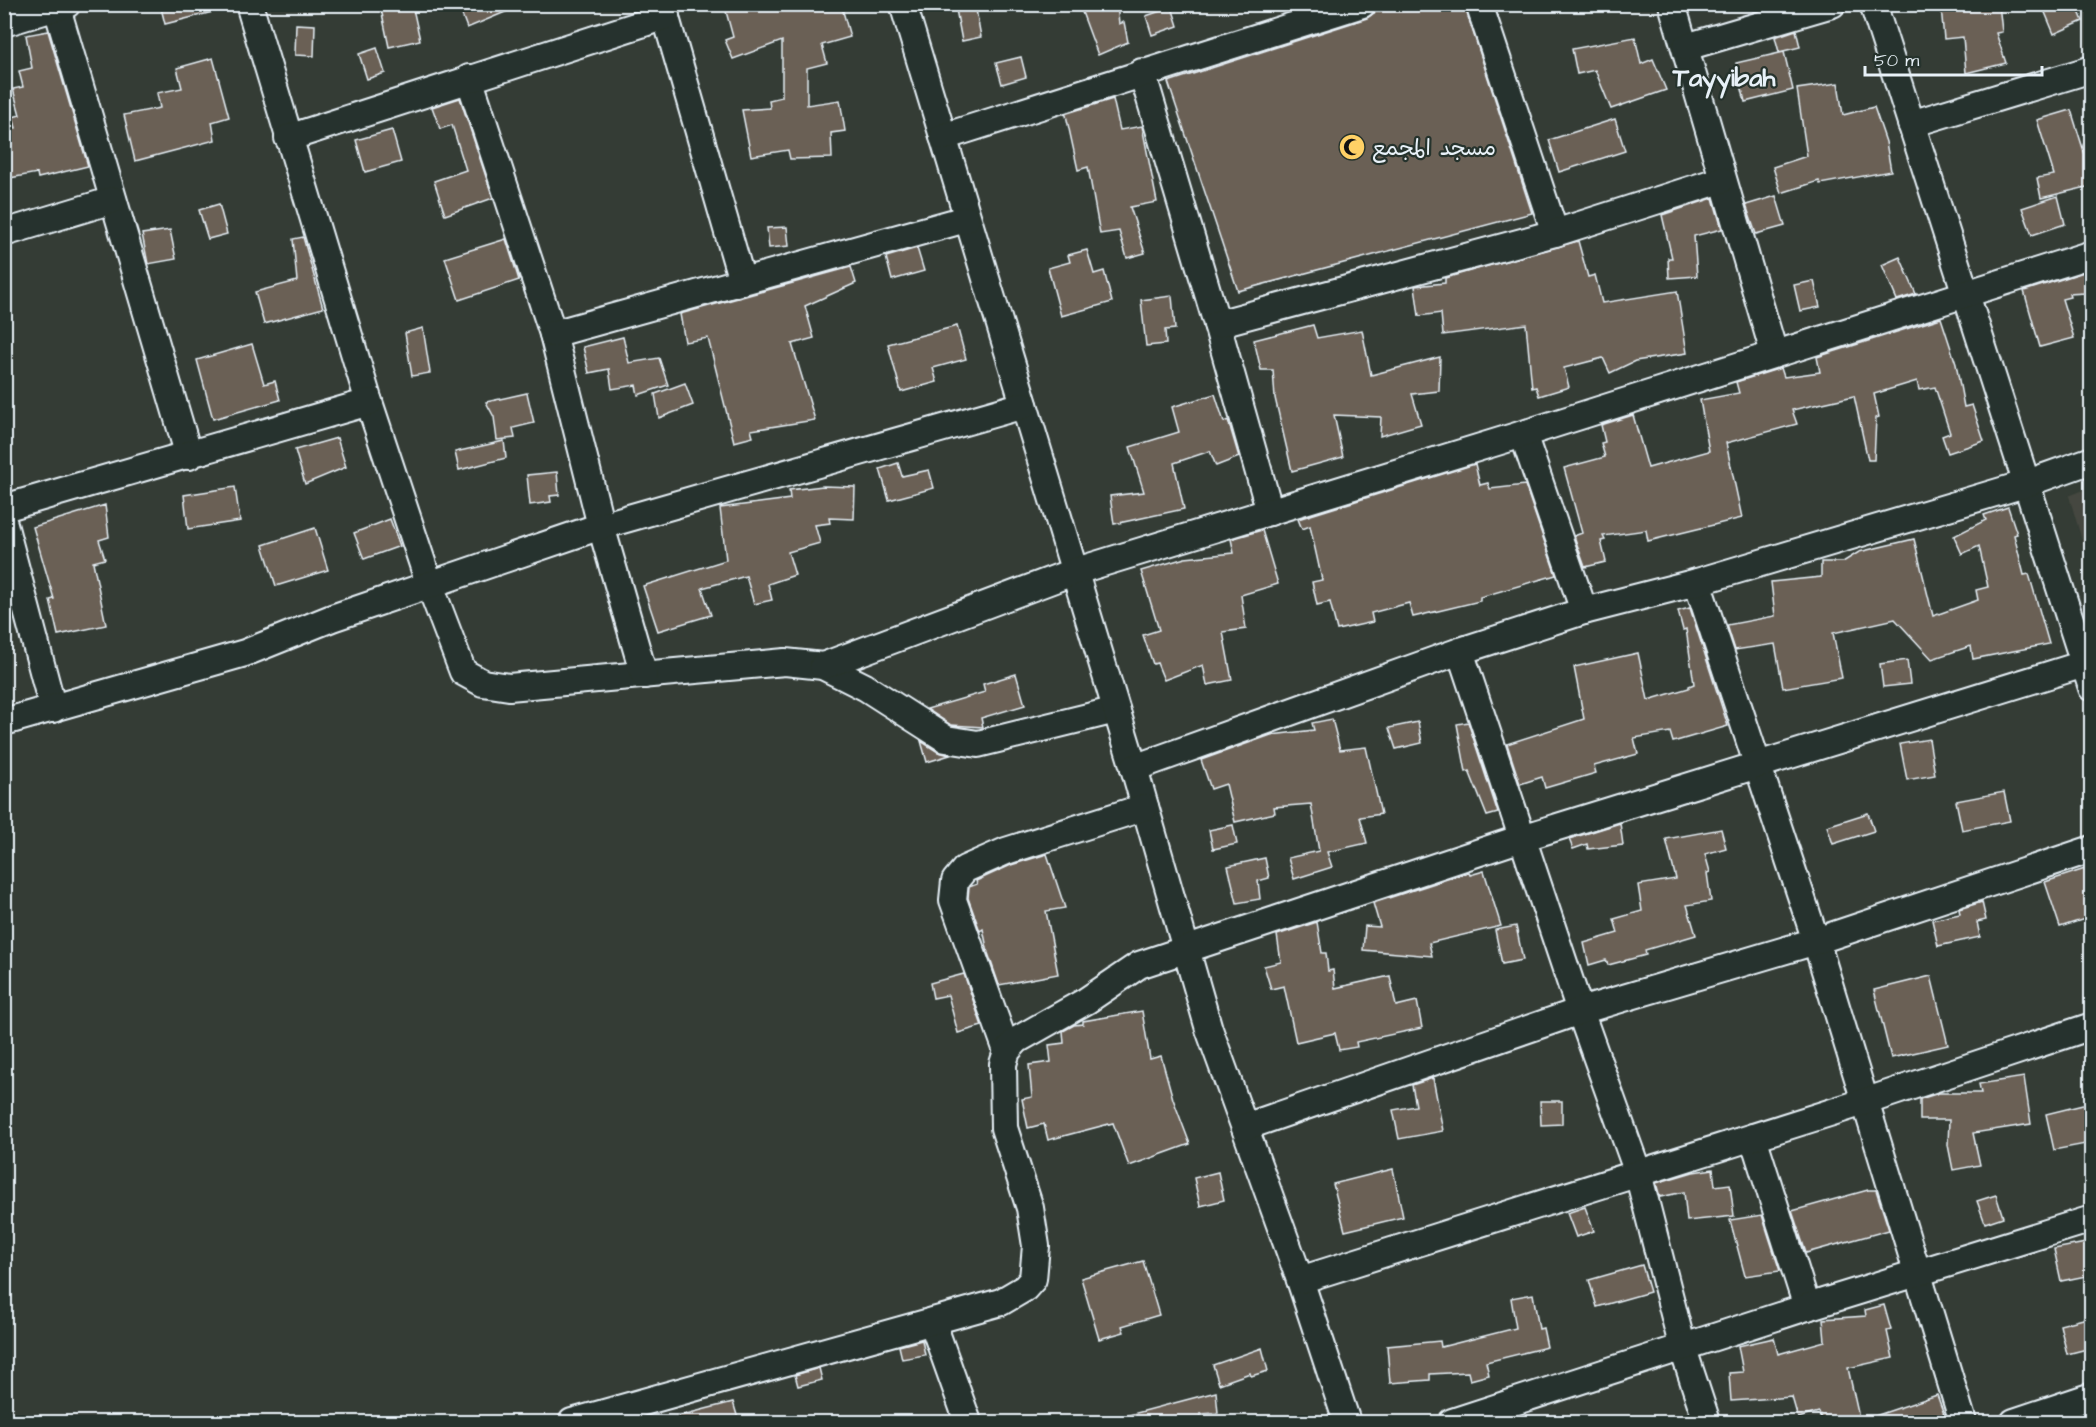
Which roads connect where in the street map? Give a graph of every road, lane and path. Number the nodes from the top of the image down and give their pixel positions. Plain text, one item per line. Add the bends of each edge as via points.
1 (249, 4) edge
2 (903, 4) edge
3 (1362, 4) edge
4 (1479, 4) edge
5 (1672, 4) edge
6 (1832, 4) edge
7 (1873, 4) edge
8 (62, 6) edge
9 (664, 10) edge
10 (4, 23) edge
11 (1686, 47) junction
12 (2091, 69) edge
13 (1142, 72) junction
14 (469, 78) junction
15 (1911, 124) junction
16 (943, 137) junction
17 (288, 138) junction
18 (1722, 180) junction
19 (113, 200) junction
20 (966, 219) junction
21 (4, 233) edge
22 (1555, 233) junction
23 (2091, 254) edge
24 (742, 281) junction
25 (1966, 293) junction
26 (1217, 324) junction
27 (553, 334) junction
28 (1774, 353) junction
29 (369, 402) junction
30 (1024, 405) junction
31 (1523, 434) junction
32 (189, 456) junction
33 (2091, 460) edge
34 (2025, 484) junction
35 (4, 508) edge
36 (1270, 512) junction
37 (4, 524) edge
38 (601, 526) junction
39 (1073, 572) junction
40 (1697, 582) junction
41 (429, 583) junction
42 (1584, 611) junction
43 (1460, 651) junction
44 (823, 666) junction
45 (644, 675) junction
46 (2088, 676) edge
47 (53, 710) junction
48 (1116, 710) junction
49 (4, 722) edge
50 (1760, 764) junction
51 (1134, 768) junction
52 (1145, 807) junction
53 (1522, 838) junction
54 (2091, 849) edge
55 (1816, 940) junction
56 (1187, 951) junction
57 (1580, 1011) junction
58 (2091, 1026) edge
59 (1006, 1050) junction
60 (1864, 1102) junction
61 (1245, 1127) junction
62 (1753, 1137) junction
63 (1638, 1173) junction
64 (2091, 1219) edge
65 (1918, 1274) junction
66 (1300, 1280) junction
67 (1807, 1307) junction
68 (932, 1321) junction
69 (1683, 1349) junction
70 (2091, 1396) edge
71 (572, 1422) edge
72 (968, 1422) edge
73 (1347, 1422) edge
74 (1452, 1422) edge
75 (1707, 1422) edge
76 (1963, 1422) edge
77 (2014, 1422) edge

1 - 17 street
2 - 16 street
3 - 13 street
4 - 22 street
5 - 11 street
6 - 11 street
7 - 15 street
8 - 10 street
8 - 19 street
9 - 14 street
9 - 24 street
11 - 18 street
12 - 15 street
13 - 16 street
13 - 26 street
14 - 17 street
14 - 27 street
15 - 25 street
16 - 20 street
17 - 29 street
18 - 22 street
18 - 28 street
19 - 21 street
19 - 32 street
20 - 24 street
20 - 30 street
22 - 26 street
23 - 25 street
24 - 27 street
25 - 28 street
25 - 34 street
26 - 36 street
27 - 38 street
28 - 31 street
29 - 32 street
29 - 41 street
30 - 38 street
30 - 39 street
31 - 36 street
31 - 42 street
32 - 35 street
33 - 34 street
34 - 40 street
34 - 46 street
36 - 39 street
37 - 47 street
38 - 41 street
38 - 45 street
39 - 44 street
39 - 48 street
40 - 42 street
40 - 50 street
41 - 45 street via 463,672 483,683 509,687
41 - 47 street via 245,653
42 - 43 street
43 - 51 street
43 - 53 street
44 - 45 street via 785,662
44 - 48 street via 865,687 946,739 957,741 978,744
46 - 50 street
47 - 49 street
48 - 51 street
50 - 53 street
50 - 55 street
51 - 52 street
52 - 56 street
52 - 59 street via 1006,851 965,868 955,881 953,900
53 - 56 street
53 - 57 street
54 - 55 street
55 - 57 street
55 - 60 street
56 - 59 street via 1139,965
56 - 61 street via 1209,1029
57 - 61 street
57 - 63 street
58 - 60 street
59 - 68 street via 1004,1128 1030,1208 1036,1246 1033,1279 1001,1302
60 - 62 street
60 - 65 street
61 - 66 street
62 - 63 street
62 - 67 street
63 - 66 street
63 - 69 street
64 - 65 street
65 - 67 street
65 - 76 street
66 - 73 street
67 - 69 street
68 - 71 street
68 - 72 street
69 - 74 street
69 - 75 street
70 - 77 street

